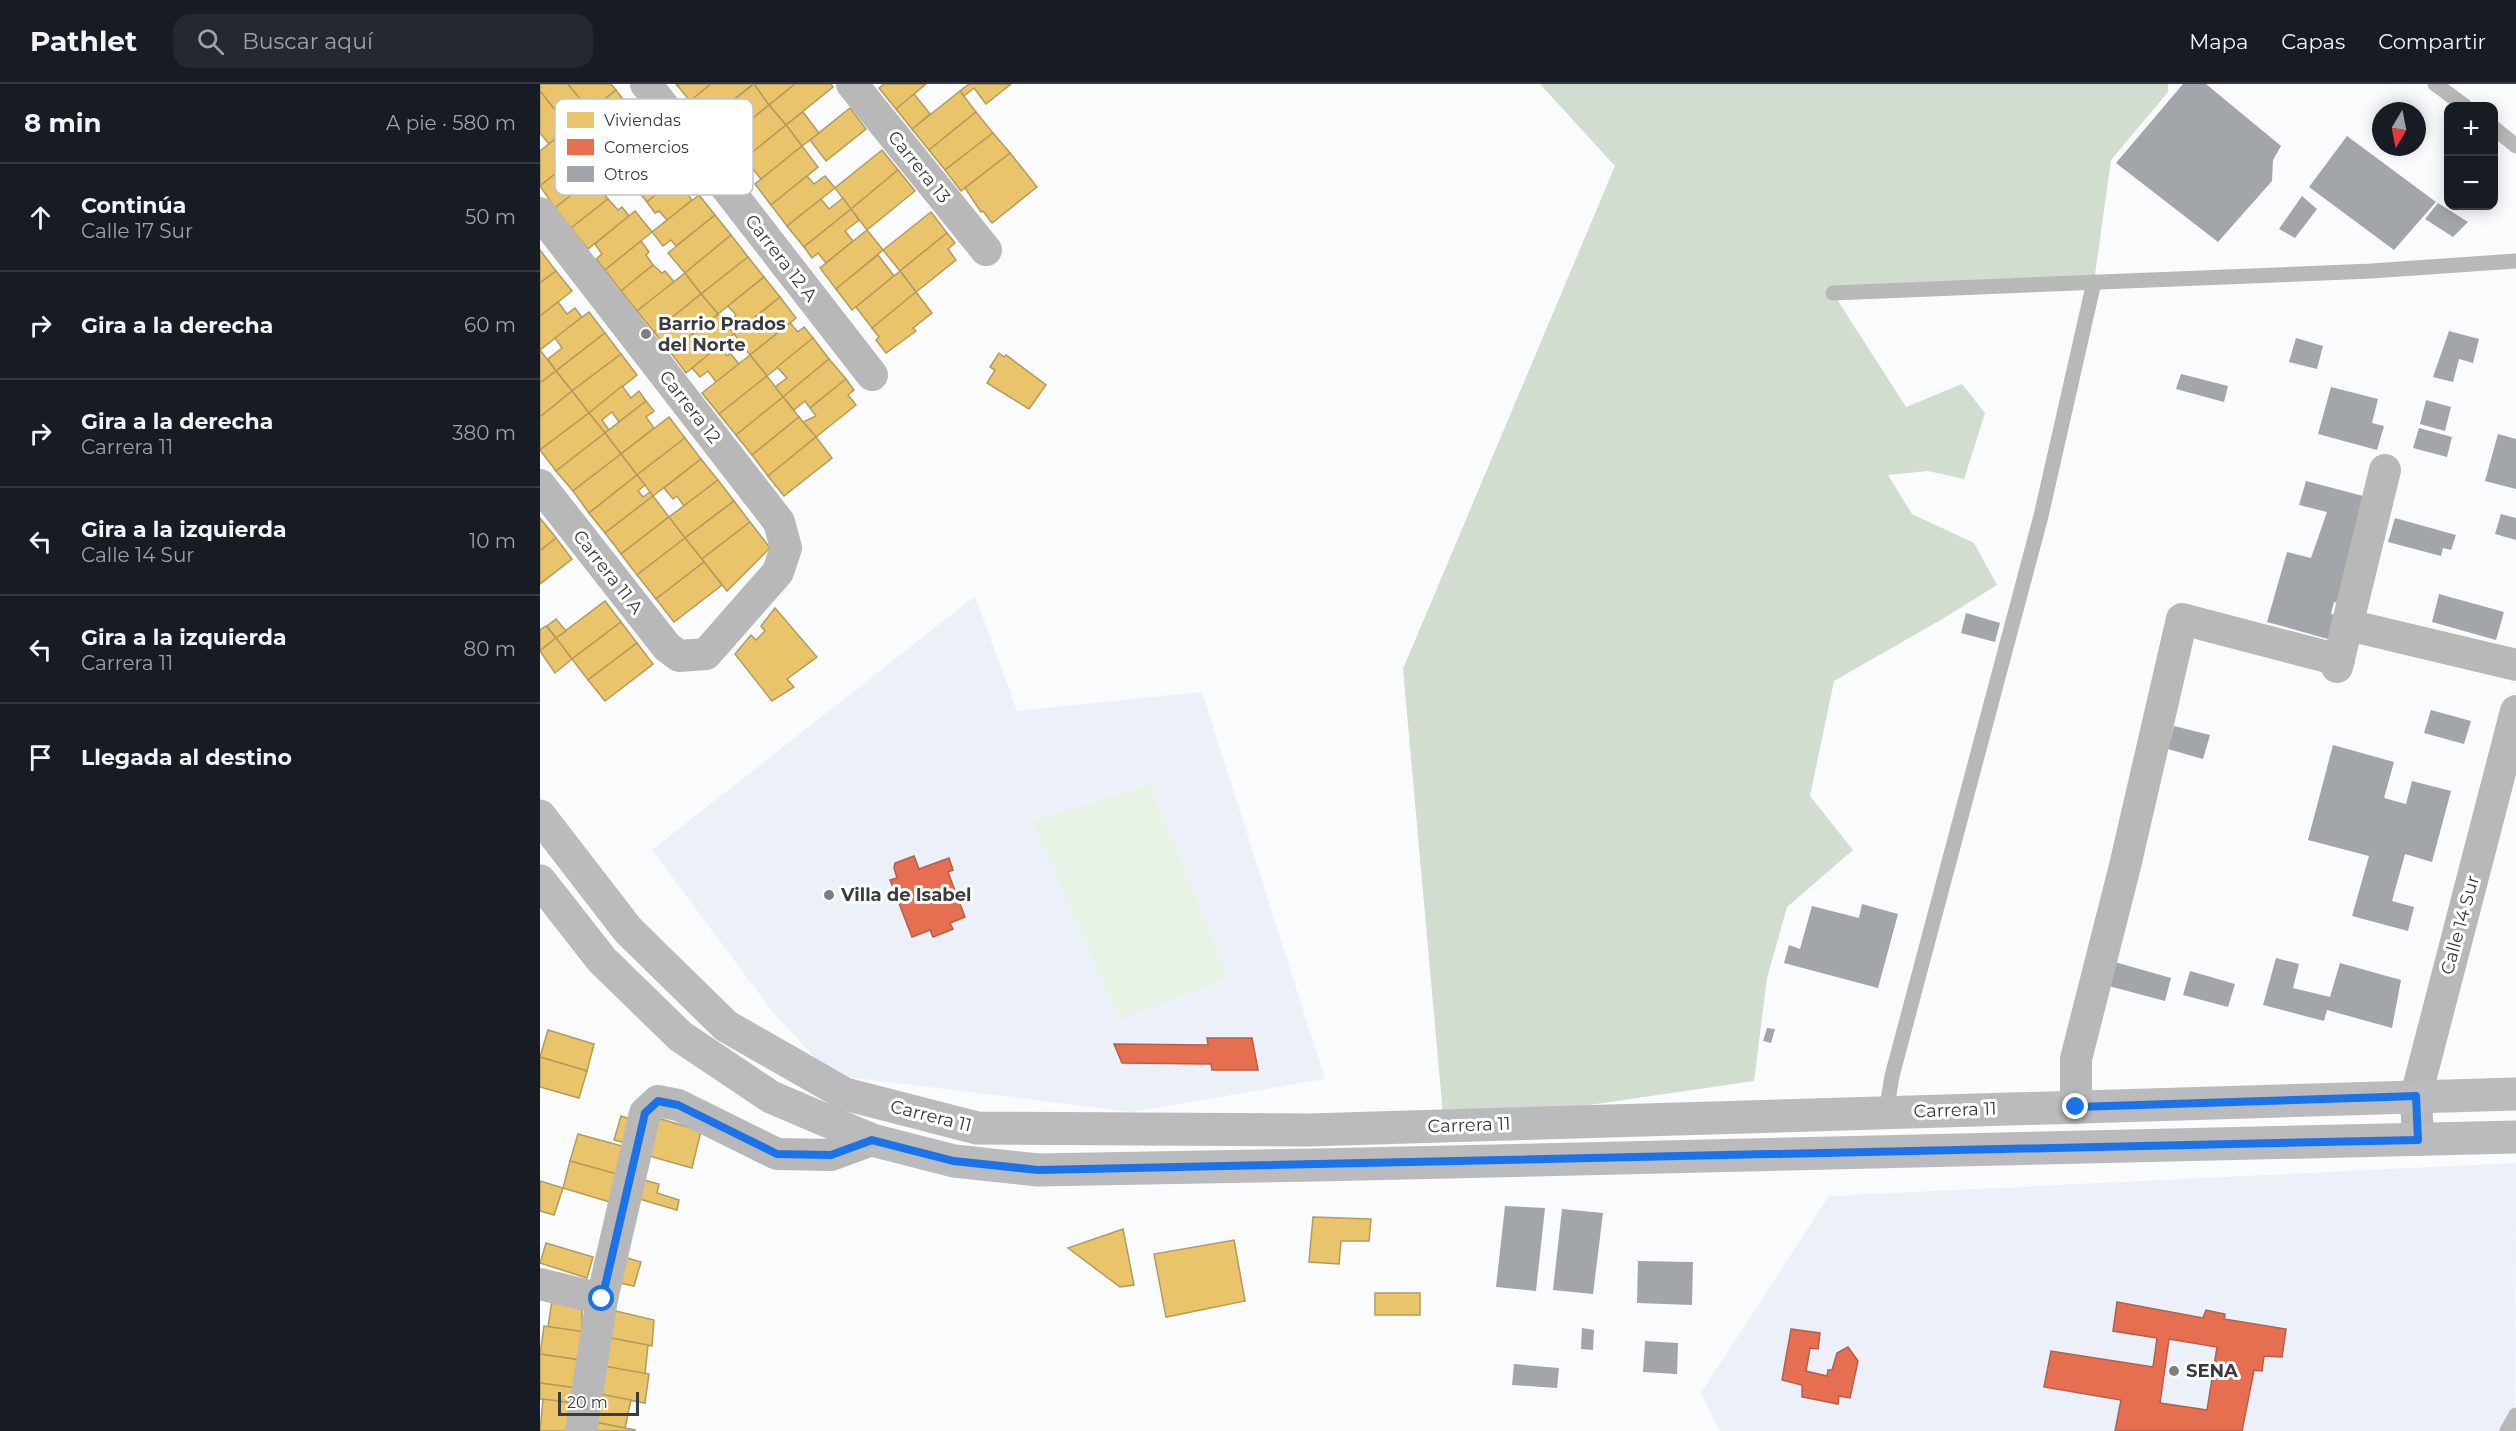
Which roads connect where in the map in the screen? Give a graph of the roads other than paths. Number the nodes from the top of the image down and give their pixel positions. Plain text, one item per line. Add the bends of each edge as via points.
1 (646, 84) edge
2 (852, 84) edge
3 (2435, 84) edge
4 (658, 99) edge
5 (2460, 102) edge
6 (2498, 132) edge
7 (2516, 146) edge
8 (732, 195) edge
9 (540, 213) edge
10 (986, 250) dead end
11 (2516, 261) edge
12 (2094, 282) junction
13 (1833, 293) dead end
14 (872, 375) dead end
15 (2385, 470) dead end
16 (540, 485) edge
17 (2348, 625) junction
18 (679, 656) joint
19 (2516, 665) edge
20 (2516, 711) edge
21 (540, 816) edge
22 (540, 881) edge
23 (2516, 1094) edge
24 (2416, 1096) junction
25 (2076, 1107) junction
26 (1886, 1113) junction
27 (2516, 1137) edge
28 (872, 1140) junction
29 (2418, 1140) junction
30 (540, 1284) edge
31 (602, 1299) junction
32 (2516, 1415) edge
33 (581, 1431) edge
34 (2507, 1431) edge

1 - 4 street, Carrera 12 A
2 - 10 street, Carrera 13
3 - 5 lane
6 - 7 lane
8 - 14 street, Carrera 12 A
9 - 18 street, Carrera 12 via 778,522 786,548 778,572 706,654
11 - 12 lane
12 - 13 lane
12 - 26 lane via 2041,516 1892,1076
15 - 17 street
16 - 18 street, Carrera 11 A via 667,647
17 - 19 street
17 - 25 street via 2338,664 2182,618 2076,1059
20 - 24 street, Calle 14 Sur
21 - 26 main road, Carrera 11 via 628,930 726,1026 845,1094 977,1128 1308,1130
22 - 28 main road, Carrera 11 via 602,960 680,1036 771,1097
23 - 24 main road, Carrera 11
24 - 25 main road, Carrera 11
24 - 29 street, Calle 14 Sur
25 - 26 main road, Carrera 11
27 - 29 main road, Carrera 11
28 - 29 main road, Carrera 11 via 954,1161 1038,1170
28 - 31 street via 831,1155 777,1154 678,1105 658,1101 645,1113
30 - 31 street
31 - 33 street
32 - 34 lane

